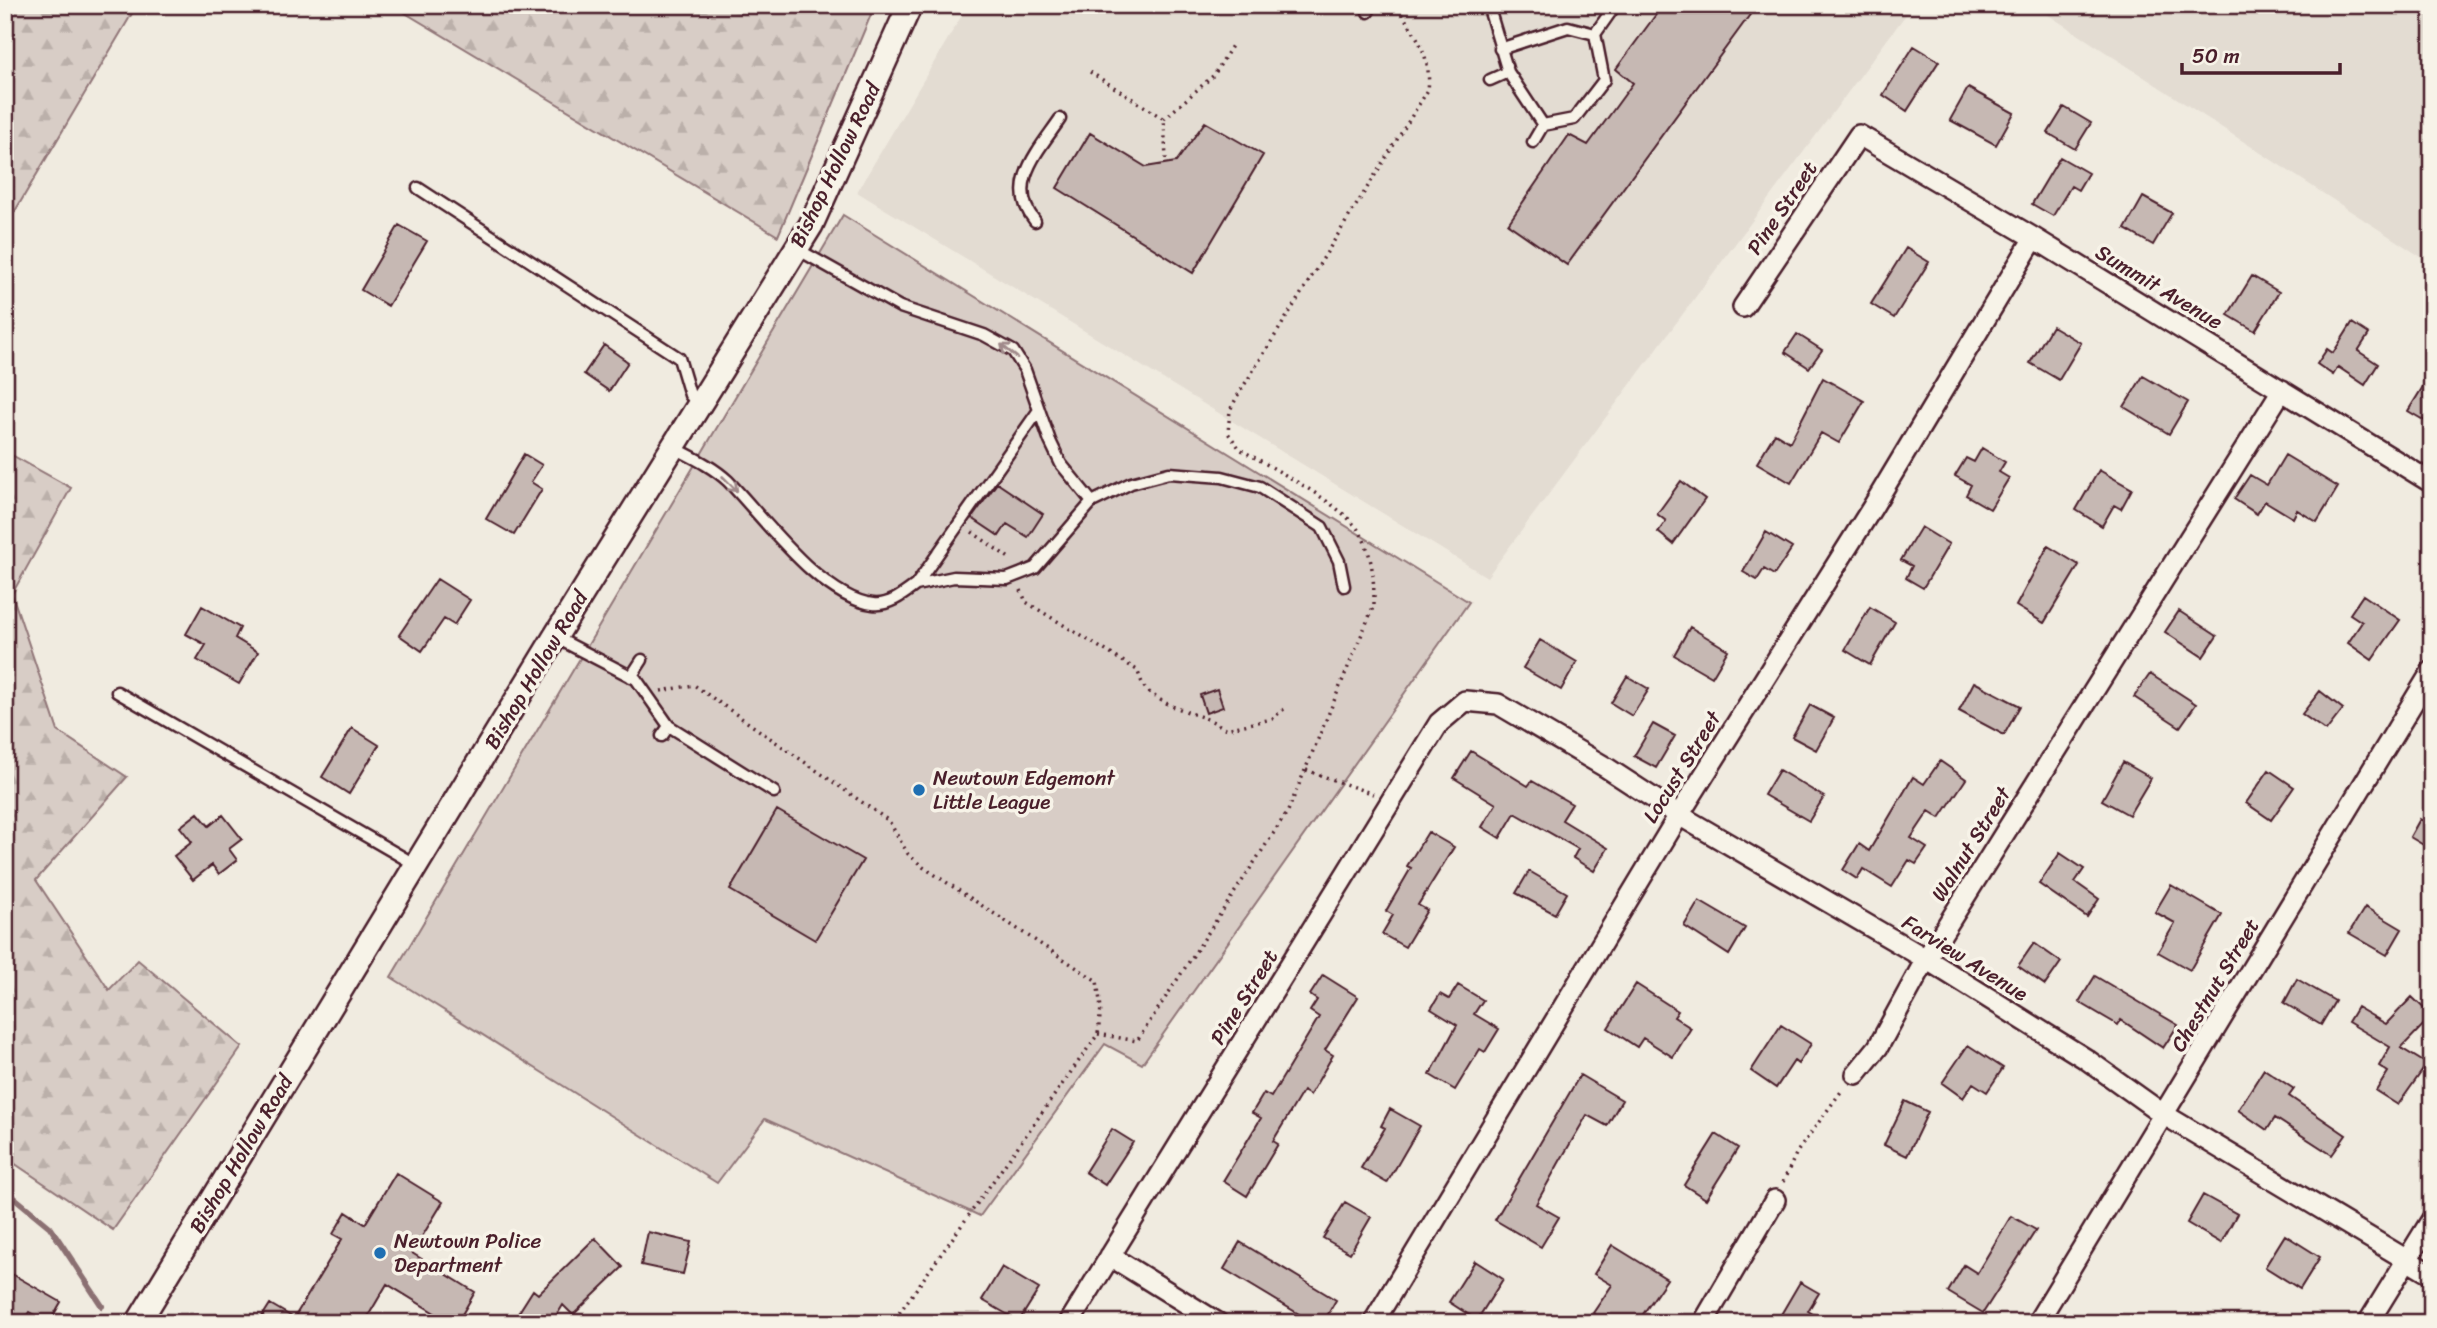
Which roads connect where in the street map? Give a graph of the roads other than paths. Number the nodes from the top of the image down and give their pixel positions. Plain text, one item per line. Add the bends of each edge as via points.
1 (910, 5) edge
2 (1488, 5) edge
3 (1615, 7) dead end
4 (1595, 34) junction
5 (1500, 49) junction
6 (1508, 72) junction
7 (1490, 80) dead end
8 (1060, 119) dead end
9 (1543, 125) junction
10 (1859, 135) joint
11 (1533, 142) dead end
12 (418, 188) dead end
13 (1035, 221) dead end
14 (2034, 238) junction
15 (796, 248) junction
16 (1743, 307) dead end
17 (2282, 390) junction
18 (699, 405) junction
19 (1040, 410) junction
20 (673, 447) junction
21 (2432, 483) edge
22 (1092, 502) junction
23 (916, 585) junction
24 (1344, 586) dead end
25 (555, 637) junction
26 (642, 660) dead end
27 (2432, 671) edge
28 (631, 677) junction
29 (117, 692) dead end
30 (1465, 701) joint
31 (669, 726) junction
32 (662, 736) dead end
33 (774, 792) dead end
34 (1679, 815) junction
35 (416, 866) junction
36 (1926, 959) junction
37 (1856, 1074) road end
38 (2163, 1114) junction
39 (1775, 1200) road end
40 (2432, 1219) edge
41 (1110, 1256) junction
42 (2407, 1260) junction
43 (2432, 1275) edge
44 (138, 1323) edge
45 (1069, 1323) edge
46 (1218, 1323) edge
47 (1373, 1323) edge
48 (1703, 1323) edge
49 (2037, 1323) edge
50 (2368, 1323) edge

1 - 15 street, Bishop Hollow Road via 811,225
2 - 5 lane
3 - 4 lane
4 - 5 lane via 1568,27
4 - 9 lane via 1604,80 1574,118
5 - 6 lane
6 - 7 lane
6 - 9 lane
8 - 13 lane via 1025,171 1022,194
9 - 11 lane
10 - 14 street, Summit Avenue
10 - 16 street, Pine Street
12 - 18 lane via 679,358 690,395
14 - 17 street, Summit Avenue
14 - 34 street, Locust Street via 1872,508
15 - 18 street, Bishop Hollow Road
19 -> 15 lane via 1013,351 984,335 900,307
17 - 21 street, Summit Avenue
17 - 36 street, Walnut Street
18 - 20 street, Bishop Hollow Road
19 - 22 lane via 1061,464
19 - 23 lane
20 -> 23 lane via 725,479 804,563 848,597 875,604 900,598
20 - 25 street, Bishop Hollow Road
22 - 23 lane via 1035,568 1007,579 954,577
22 - 24 lane via 1131,483 1169,473 1222,477 1260,487 1322,527 1339,561
25 - 28 lane
25 - 35 street, Bishop Hollow Road
26 - 28 lane
27 - 38 street, Chestnut Street
28 - 31 lane
29 - 35 lane
30 - 34 street, Farview Avenue via 1498,704
30 - 41 street, Pine Street via 1439,723
31 - 32 lane
31 - 33 lane
34 - 36 street, Farview Avenue
34 - 47 street, Locust Street
35 - 44 street, Bishop Hollow Road
36 - 37 street, Walnut Street via 1878,1047
36 - 38 street, Farview Avenue via 2086,1059
38 - 42 street, Farview Avenue
38 - 49 street, Chestnut Street
39 - 48 street
40 - 42 street
41 - 45 street, Pine Street
41 - 46 street
42 - 43 street, Farview Avenue
42 - 50 street

